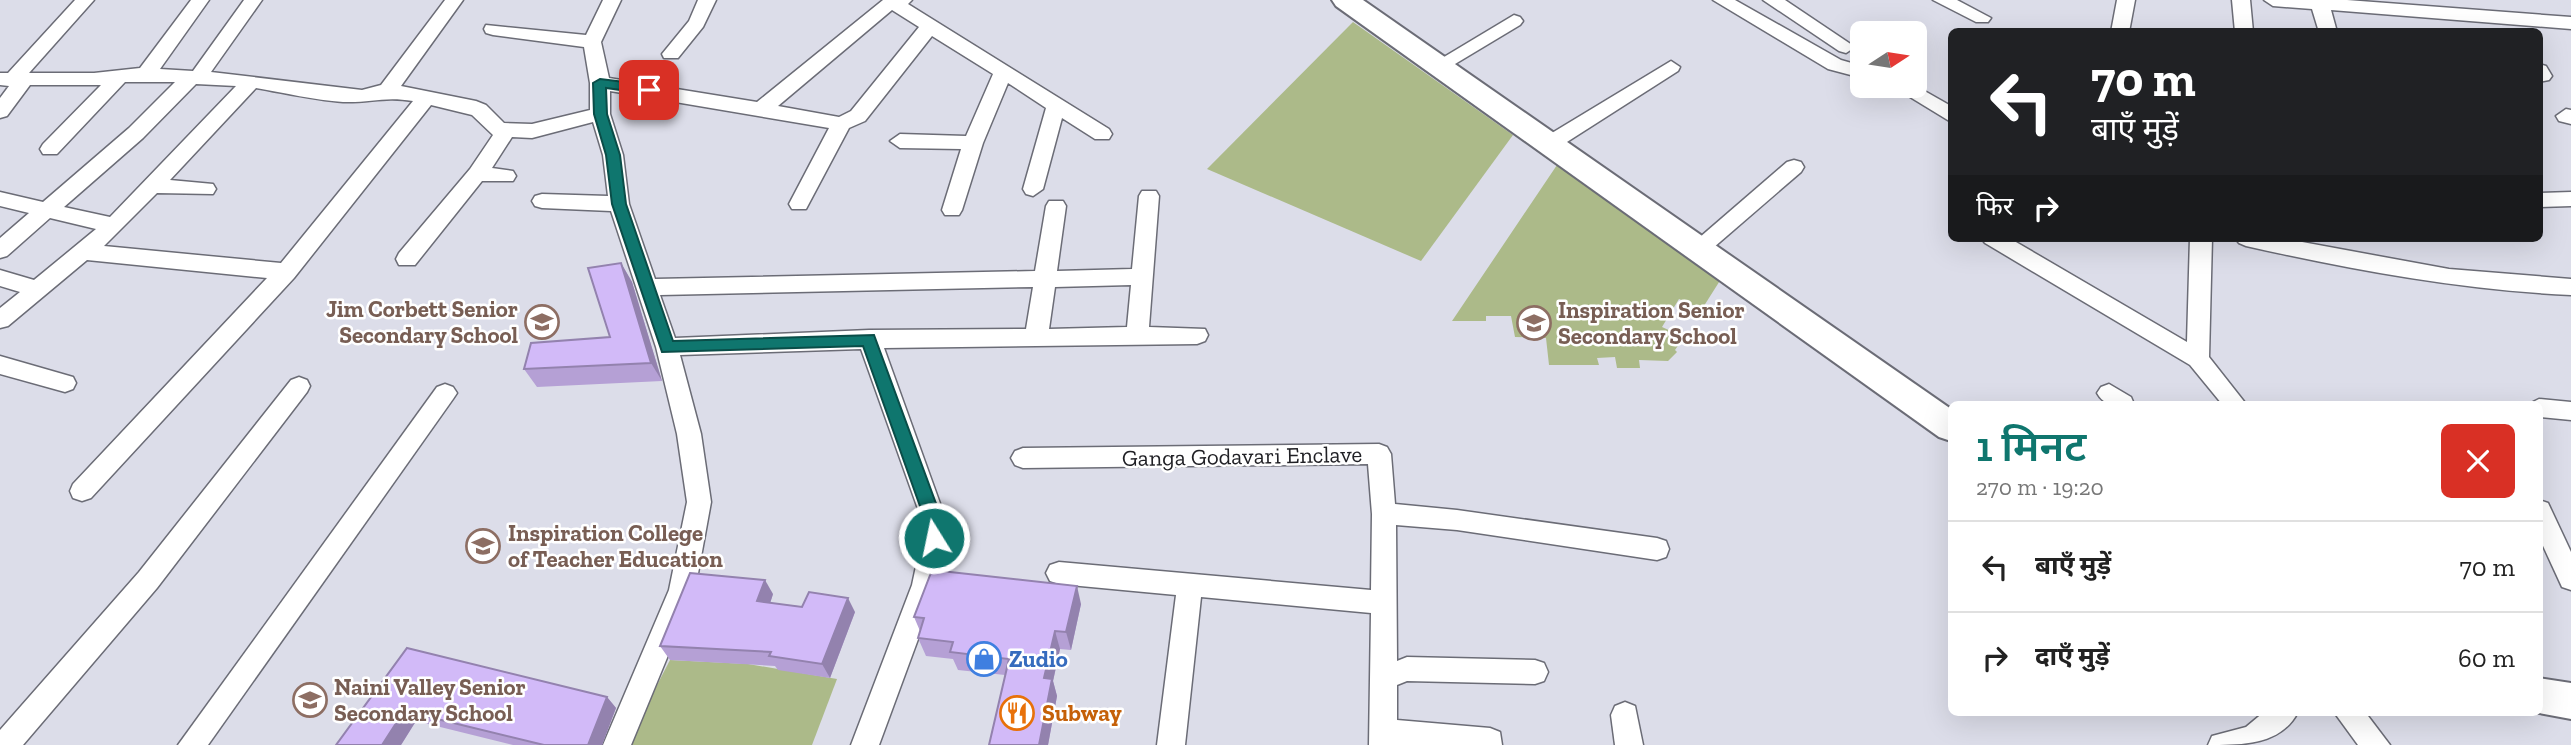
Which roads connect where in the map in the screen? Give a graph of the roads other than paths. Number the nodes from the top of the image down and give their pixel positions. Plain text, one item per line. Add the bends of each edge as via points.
1 (85, 0) edge
2 (200, 0) edge
3 (253, 0) edge
4 (454, 0) edge
5 (612, 0) edge
6 (707, 0) edge
7 (1345, 0) edge
8 (1723, 0) edge
9 (1772, 0) edge
10 (1941, 0) edge
11 (2126, 0) edge
12 (2241, 0) edge
13 (2273, 0) edge
14 (2540, 0) edge
15 (898, 1) edge
16 (2309, 3) edge
17 (2360, 4) edge
18 (2467, 7) edge
19 (1982, 18) dead end
20 (1514, 22) dead end
21 (2440, 23) edge
22 (2563, 23) edge
23 (2519, 25) edge
24 (930, 26) junction
25 (2121, 28) edge
26 (2244, 28) edge
27 (2325, 28) edge
28 (493, 29) dead end
29 (592, 42) junction
30 (1846, 47) dead end
31 (671, 54) dead end
32 (1438, 66) junction
33 (1671, 67) dead end
34 (1850, 69) edge
35 (1003, 72) junction
36 (146, 74) junction
37 (119, 77) junction
38 (195, 77) junction
39 (12, 80) edge
40 (252, 81) junction
41 (600, 83) junction
42 (388, 90) junction
43 (427, 97) junction
44 (1922, 98) edge
45 (1056, 106) junction
46 (761, 109) junction
47 (0, 111) edge
48 (1948, 113) edge
49 (600, 114) junction
50 (841, 124) junction
51 (507, 130) junction
52 (1101, 134) dead end
53 (900, 141) dead end
54 (973, 143) junction
55 (1549, 144) junction
56 (50, 149) dead end
57 (1794, 167) dead end
58 (477, 173) junction
59 (506, 176) dead end
60 (155, 186) junction
61 (206, 189) dead end
62 (1033, 189) dead end
63 (1149, 196) dead end
64 (0, 199) edge
65 (2543, 200) edge
66 (542, 201) dead end
67 (2569, 202) edge
68 (619, 204) junction
69 (799, 204) dead end
70 (1056, 206) dead end
71 (952, 210) dead end
72 (48, 211) junction
73 (114, 226) junction
74 (1999, 242) edge
75 (2201, 242) edge
76 (2267, 242) edge
77 (1699, 249) junction
78 (0, 250) edge
79 (83, 252) junction
80 (407, 259) dead end
81 (286, 272) junction
82 (1140, 277) junction
83 (0, 278) edge
84 (1044, 279) junction
85 (647, 287) junction
86 (2571, 287) edge
87 (39, 289) junction
88 (0, 320) edge
89 (1197, 335) dead end
90 (1137, 336) junction
91 (1036, 338) junction
92 (869, 339) junction
93 (667, 347) junction
94 (2198, 359) junction
95 (0, 365) edge
96 (65, 383) dead end
97 (299, 386) dead end
98 (445, 393) dead end
99 (2233, 401) edge
100 (2543, 408) edge
101 (2571, 411) edge
102 (1948, 425) edge
103 (1023, 458) dead end
104 (82, 491) dead end
105 (1384, 514) junction
106 (2543, 519) edge
107 (1657, 549) dead end
108 (1059, 573) dead end
109 (2571, 579) edge
110 (1190, 585) junction
111 (1384, 603) junction
112 (1535, 672) dead end
113 (1385, 677) junction
114 (2543, 697) edge
115 (2571, 701) edge
116 (1625, 715) dead end
117 (2280, 716) edge
118 (2351, 716) edge
119 (1383, 738) edge
120 (1490, 741) dead end
121 (5, 745) edge
122 (192, 745) edge
123 (617, 745) edge
124 (864, 745) edge
125 (1171, 745) edge
126 (1629, 745) edge
127 (2222, 745) edge
128 (2376, 745) edge

1 - 39 street
2 - 36 street
3 - 38 street
4 - 42 street
5 - 29 street
6 - 31 street via 697,23
7 - 32 main road
8 - 34 street via 1835,65
9 - 30 street
10 - 19 street
11 - 25 street
12 - 26 street
13 - 16 street
14 - 22 street
15 - 24 street
15 - 46 street
16 - 17 street
16 - 27 street
17 - 21 street
18 - 21 street
18 - 23 street
20 - 32 street
22 - 23 street
24 - 35 street
24 - 50 street via 858,116
28 - 29 street
29 - 41 street
32 - 55 main road
33 - 55 street
35 - 45 street
35 - 54 street
36 - 37 street
36 - 38 street
37 - 39 street
37 - 56 street
38 - 40 street
38 - 72 street
39 - 47 street
40 - 42 street via 338,95
40 - 60 street
41 - 46 street
41 - 49 street
42 - 43 street
43 - 51 street via 479,110 499,130
43 - 81 street
44 - 48 street
45 - 52 street
45 - 62 street
46 - 50 street
49 - 51 street via 532,131
49 - 68 street via 613,155
50 - 69 street
51 - 58 street
53 - 54 street
54 - 71 street
55 - 77 main road
57 - 77 street
58 - 59 street
58 - 80 street
60 - 61 street
60 - 73 street
63 - 82 street
64 - 72 street
65 - 67 street
66 - 68 street
68 - 85 street
70 - 84 street
72 - 73 street
72 - 78 street
73 - 79 street
74 - 94 street
75 - 94 street
76 - 86 street via 2396,267 2529,286
77 - 102 main road
79 - 81 street
79 - 87 street
81 - 104 street
82 - 84 street
82 - 90 street
83 - 87 street
84 - 85 street
84 - 91 street
85 - 93 street
87 - 88 street
89 - 90 street
90 - 91 street
91 - 92 street
92 - 93 street
92 - 124 street via 930,509 934,538 925,585
93 - 123 street via 689,434 699,502 682,590
94 - 99 street
95 - 96 street
97 - 121 street via 148,580
98 - 122 street
100 - 101 street
103 - 105 street, Ganga Godavari Enclave via 1379,454
105 - 107 street
105 - 111 street, Ganga Godavari Enclave
106 - 109 street
108 - 110 street
110 - 111 street
110 - 125 street
111 - 113 street, Ganga Godavari Enclave
112 - 113 street via 1407,669
113 - 119 street, Ganga Godavari Enclave
114 - 115 main road
116 - 126 street
117 - 127 street via 2253,738
118 - 128 street
119 - 120 street

